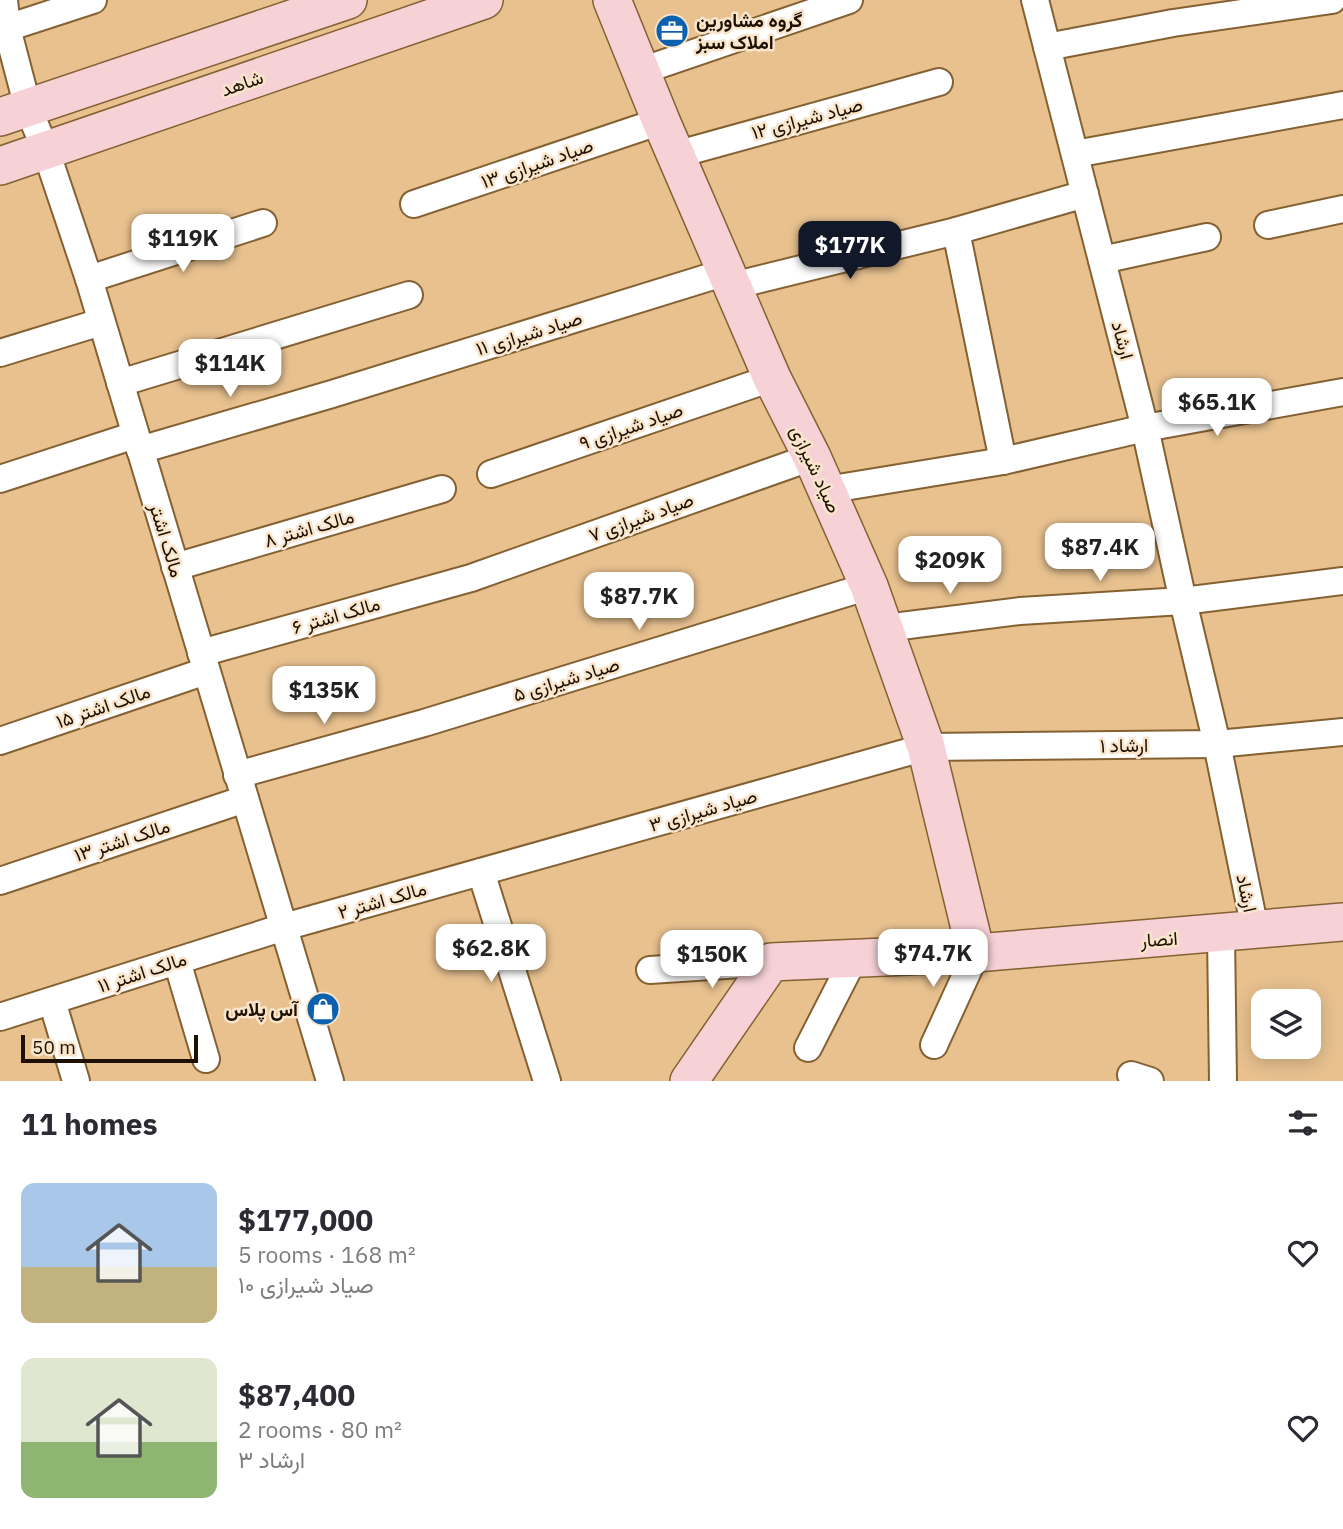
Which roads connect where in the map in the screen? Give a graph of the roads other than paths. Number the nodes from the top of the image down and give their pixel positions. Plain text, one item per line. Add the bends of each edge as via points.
1 (93, 0) edge
2 (348, 0) edge
3 (484, 0) edge
4 (612, 0) edge
5 (849, 0) edge
6 (1035, 0) edge
7 (1332, 0) edge
8 (4, 8) edge
9 (1047, 47) junction
10 (642, 71) junction
11 (939, 82) dead end
12 (1343, 105) edge
13 (14, 112) edge
14 (661, 121) junction
15 (46, 151) junction
16 (1075, 154) junction
17 (675, 155) junction
18 (0, 166) edge
19 (1085, 194) junction
20 (414, 204) dead end
21 (1343, 209) edge
22 (263, 223) dead end
23 (1268, 225) dead end
24 (956, 231) junction
25 (1207, 237) dead end
26 (1102, 260) junction
27 (89, 279) junction
28 (729, 279) junction
29 (409, 295) dead end
30 (101, 322) junction
31 (0, 353) edge
32 (772, 378) junction
33 (120, 383) junction
34 (1343, 392) edge
35 (1145, 428) junction
36 (138, 442) junction
37 (812, 457) junction
38 (1003, 461) junction
39 (491, 474) dead end
40 (0, 479) edge
41 (442, 489) dead end
42 (826, 490) junction
43 (175, 567) junction
44 (471, 578) joint
45 (1343, 581) edge
46 (869, 586) junction
47 (1183, 601) junction
48 (885, 628) junction
49 (203, 662) junction
50 (1343, 732) edge
51 (0, 741) edge
52 (1217, 744) junction
53 (926, 747) junction
54 (241, 787) junction
55 (481, 872) junction
56 (0, 881) edge
57 (1343, 922) edge
58 (284, 928) junction
59 (1238, 932) junction
60 (976, 953) junction
61 (854, 958) junction
62 (177, 961) junction
63 (771, 962) junction
64 (650, 970) dead end
65 (52, 1001) junction
66 (0, 1017) edge
67 (934, 1045) dead end
68 (808, 1048) dead end
69 (206, 1059) dead end
70 (76, 1081) edge
71 (330, 1081) edge
72 (547, 1081) edge
73 (689, 1081) edge
74 (1223, 1081) edge

1 - 8 street
2 - 13 street
3 - 15 street, شاهد
4 - 10 street, صیاد شیرازی
5 - 10 street
6 - 9 street, ارشاد
7 - 9 street
8 - 13 street, مالک اشتر
9 - 16 street, ارشاد
10 - 14 street, صیاد شیرازی
11 - 17 street, صیاد شیرازی ۱۲
12 - 16 street
13 - 15 street, مالک اشتر
14 - 17 street, صیاد شیرازی
14 - 20 street, صیاد شیرازی ۱۳
15 - 18 street, شاهد
15 - 27 street, مالک اشتر
16 - 19 street, ارشاد
17 - 28 street, صیاد شیرازی
19 - 24 street, صیاد شیرازی ۱۱
19 - 26 street, ارشاد
21 - 23 street
22 - 27 street
24 - 28 street, صیاد شیرازی ۱۱
24 - 38 street
25 - 26 street
26 - 35 street, ارشاد
27 - 30 street, مالک اشتر
28 - 32 street, صیاد شیرازی
28 - 36 street, صیاد شیرازی ۱۱ via 332,394
29 - 33 street
30 - 31 street
30 - 33 street, مالک اشتر
32 - 37 street, صیاد شیرازی
32 - 39 street, صیاد شیرازی ۹
33 - 36 street, مالک اشتر
34 - 35 street
35 - 38 street
35 - 47 street, ارشاد
36 - 40 street, صیاد شیرازی ۱۱
36 - 43 street, مالک اشتر
37 - 42 street, صیاد شیرازی
37 - 44 street, صیاد شیرازی ۷
38 - 42 street
41 - 43 street, مالک اشتر ۸
42 - 46 street, صیاد شیرازی
43 - 49 street, مالک اشتر
44 - 49 street, مالک اشتر ۶
45 - 47 street
46 - 48 street, صیاد شیرازی
46 - 54 street, صیاد شیرازی ۵ via 424,723
47 - 48 street via 1020,611
47 - 52 street, ارشاد
48 - 53 street, صیاد شیرازی
49 - 51 street, مالک اشتر ۱۵
49 - 54 street, مالک اشتر
50 - 52 street, ارشاد ۱
52 - 53 street, ارشاد ۱
52 - 59 street, ارشاد
53 - 55 street, صیاد شیرازی ۳
53 - 60 street, صیاد شیرازی
54 - 56 street, مالک اشتر ۱۳
54 - 58 street, مالک اشتر
55 - 58 street, مالک اشتر ۲
55 - 72 street
57 - 59 street, انصار
58 - 62 street, مالک اشتر ۱۱
58 - 71 street, مالک اشتر
59 - 60 street, انصار
59 - 74 street, ارشاد
60 - 61 street, انصار
60 - 67 street
61 - 63 street, انصار
61 - 68 street
62 - 65 street, مالک اشتر ۱۱
62 - 69 street
63 - 64 street
63 - 73 street
65 - 66 street, مالک اشتر ۱۱
65 - 70 street

